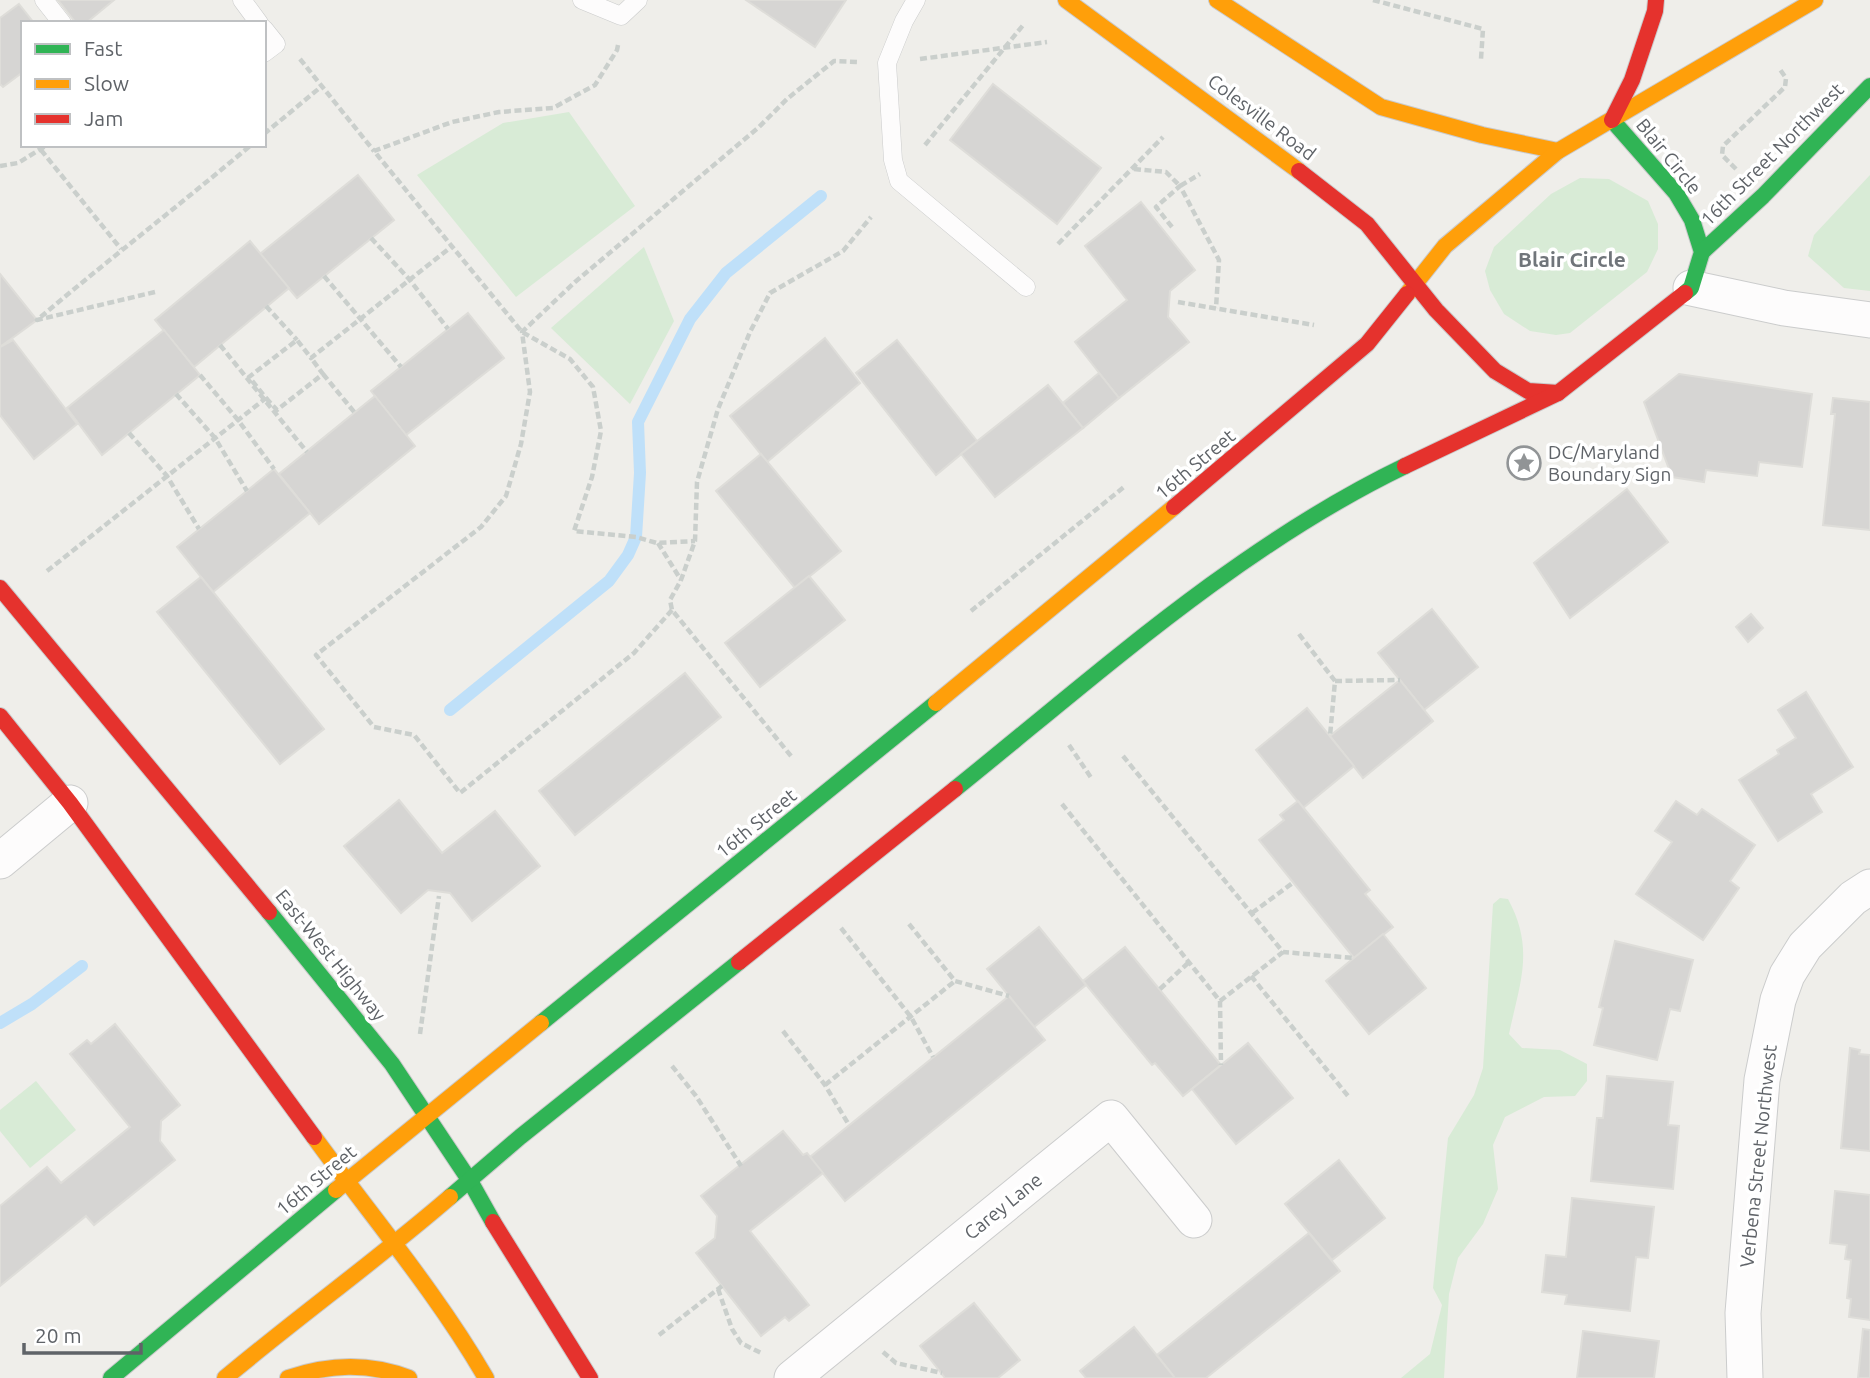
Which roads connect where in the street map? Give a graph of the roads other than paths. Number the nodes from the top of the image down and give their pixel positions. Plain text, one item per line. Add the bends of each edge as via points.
1 (44, 0) edge
2 (242, 0) edge
3 (582, 0) edge
4 (638, 0) edge
5 (916, 0) edge
6 (1066, 0) edge
7 (1217, 0) edge
8 (1656, 0) edge
9 (1815, 0) edge
10 (60, 21) edge
11 (258, 21) edge
12 (266, 32) edge
13 (266, 52) edge
14 (1870, 86) edge
15 (1612, 120) junction
16 (1558, 151) junction
17 (1702, 253) junction
18 (1415, 286) junction
19 (1026, 287) dead end
20 (1691, 288) junction
21 (1870, 320) edge
22 (1558, 393) junction
23 (0, 588) edge
24 (0, 716) edge
25 (70, 803) junction
26 (0, 861) edge
27 (1870, 887) edge
28 (427, 1116) junction
29 (346, 1181) junction
30 (470, 1181) junction
31 (1194, 1220) dead end
32 (396, 1243) junction
33 (796, 1374) edge
34 (111, 1378) edge
35 (225, 1378) edge
36 (288, 1378) edge
37 (409, 1378) edge
38 (486, 1378) edge
39 (590, 1378) edge
40 (1745, 1378) edge

1 - 10 lane
2 - 11 lane
3 - 4 lane via 621,16
5 - 19 lane via 887,63 893,160 899,181
6 - 18 main road, Colesville Road via 1346,206 1367,224
7 - 16 main road via 1381,107
8 - 15 main road via 1632,80
9 - 15 main road
12 - 13 lane via 276,44
14 - 17 main road, 16th Street Northwest
15 - 16 main road, Blair Circle
15 - 17 main road, Blair Circle via 1676,193 1692,220
16 - 18 main road, Blair Circle via 1445,246
17 - 20 main road
18 - 22 main road via 1495,372 1528,391
18 - 28 main road, 16th Street via 1367,344 1282,418
20 - 21 street
20 - 22 main road
22 - 30 main road via 1383,478 1312,516 1249,558 1158,626
23 - 28 main road, East-West Highway via 211,840 392,1064
24 - 25 main road
25 - 26 street
25 - 29 main road
27 - 40 street, Verbena Street Northwest via 1805,946 1778,1000 1760,1093 1743,1313
28 - 29 main road, 16th Street
28 - 30 main road, East-West Highway
29 - 32 main road
29 - 34 main road, 16th Street
30 - 32 main road
30 - 39 main road, East-West Highway
31 - 33 street, Carey Lane via 1111,1118
32 - 35 main road
32 - 38 main road
36 - 37 main road via 311,1369 369,1366

